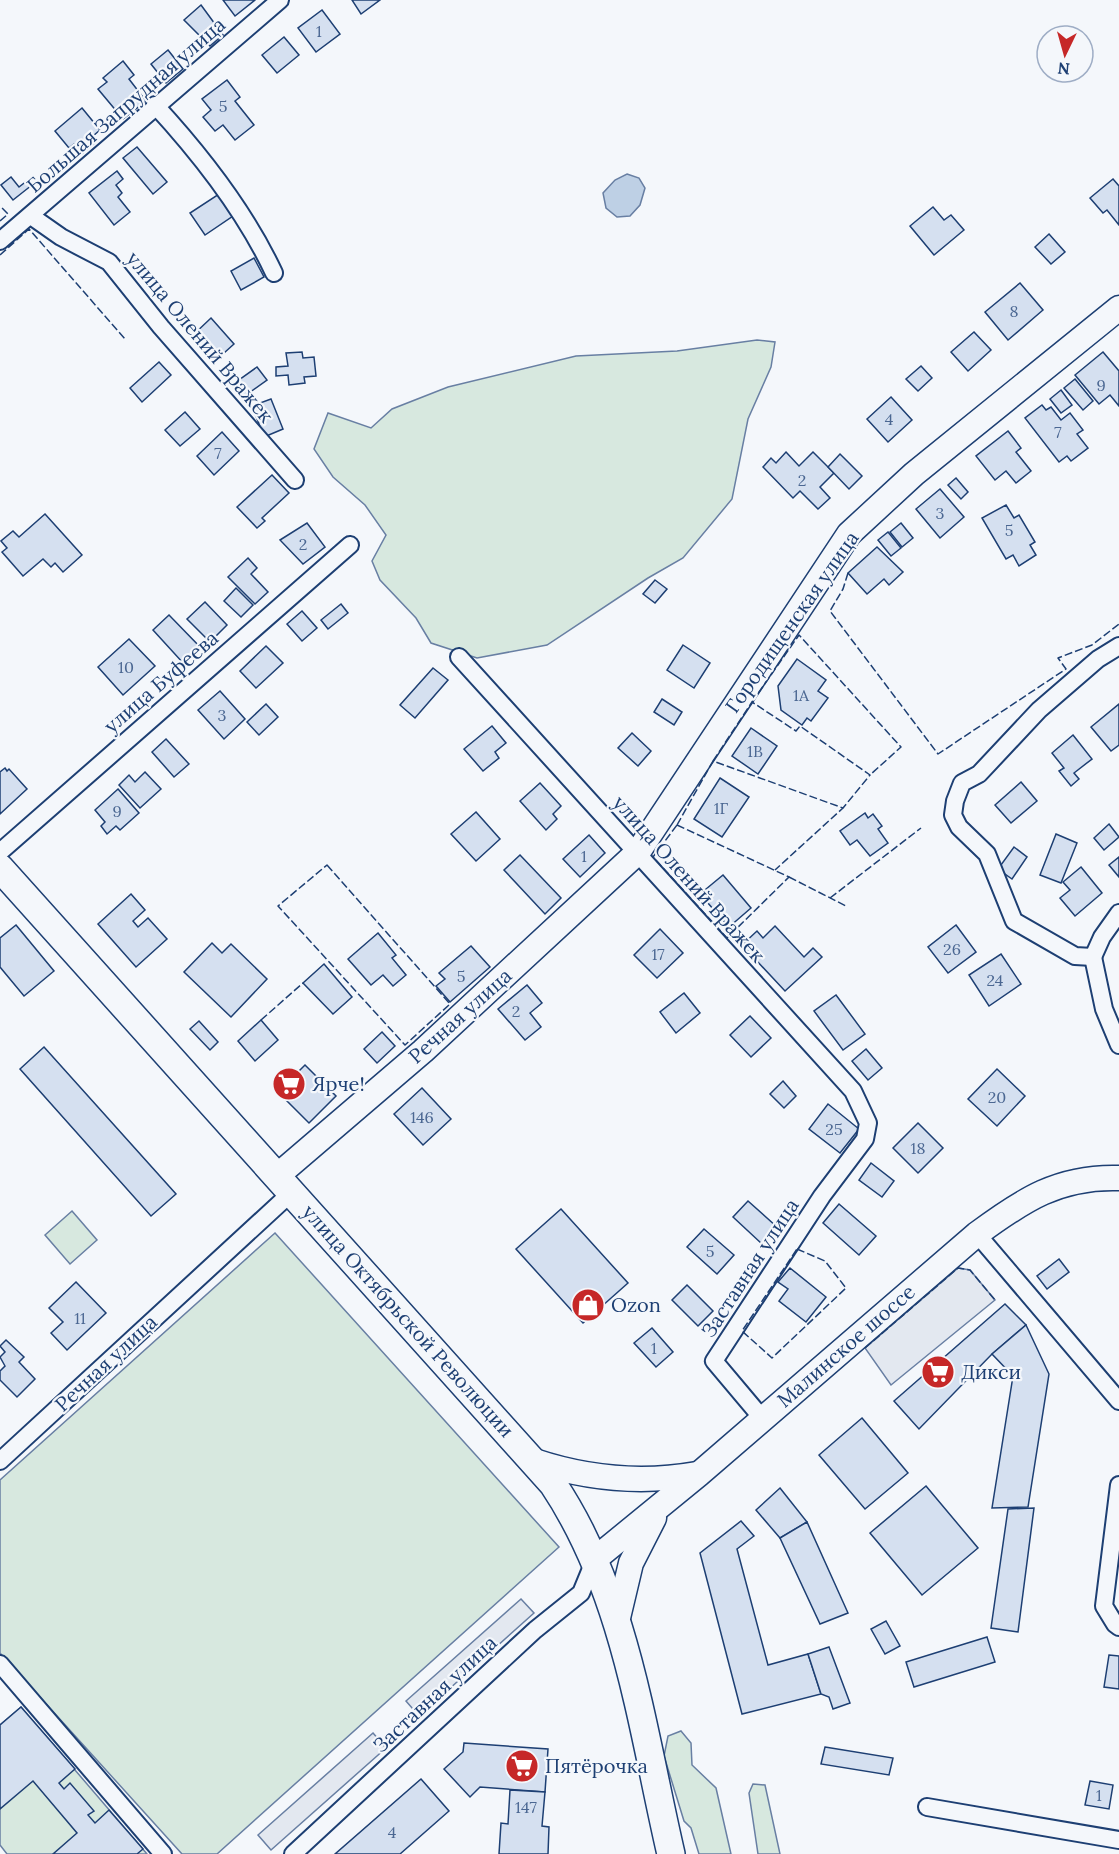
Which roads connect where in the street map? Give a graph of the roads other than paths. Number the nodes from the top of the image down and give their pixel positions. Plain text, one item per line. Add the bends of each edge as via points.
1 (280, 0) edge
2 (155, 105) junction
3 (31, 216) junction
4 (0, 242) edge
5 (274, 273) dead end
6 (1119, 308) edge
7 (294, 480) dead end
8 (350, 545) dead end
9 (1119, 646) edge
10 (459, 657) dead end
11 (0, 852) edge
12 (638, 852) junction
13 (0, 868) edge
14 (1119, 913) edge
15 (1093, 957) junction
16 (1119, 1045) edge
17 (865, 1139) joint
18 (1118, 1177) edge
19 (284, 1184) junction
20 (977, 1234) junction
21 (1119, 1401) edge
22 (762, 1418) junction
23 (0, 1461) edge
24 (534, 1461) junction
25 (699, 1474) junction
26 (1119, 1485) edge
27 (662, 1504) junction
28 (595, 1559) junction
29 (617, 1622) junction
30 (1119, 1627) edge
31 (0, 1664) edge
32 (927, 1807) dead end
33 (1119, 1840) edge
34 (163, 1854) edge
35 (293, 1854) edge
36 (671, 1854) edge

1 - 2 street, Большая Запрудная улица
2 - 3 street, Большая Запрудная улица
2 - 5 street via 199,153 261,244
3 - 4 street, Большая Запрудная улица
3 - 7 street, улица Олений Вражек via 109,262
6 - 12 street, Городищенская улица via 914,474 849,534
8 - 11 street, улица Буфеева
9 - 15 street via 1039,710 979,774 962,783 953,815 959,827 987,854 1014,921 1075,956
10 - 12 street, улица Олений Вражек
12 - 17 street, улица Олений Вражек via 853,1091 868,1123
12 - 19 street, Речная улица
13 - 19 main road, улица Октябрьской Революции
14 - 15 street
15 - 16 street via 1104,1009
17 - 22 street, Заставная улица via 714,1361
18 - 20 street, Малинское шоссе via 1050,1188 1023,1200
19 - 23 street, Речная улица
19 - 24 main road, улица Октябрьской Революции
20 - 21 street
20 - 22 street, Малинское шоссе
22 - 25 street, Малинское шоссе
24 - 25 street via 589,1477 642,1481
24 - 28 main road, улица Октябрьской Революции via 572,1512
25 - 27 street, Малинское шоссе
26 - 30 street via 1104,1606
27 - 28 street, Малинское шоссе
27 - 29 street via 634,1556
28 - 29 main road, улица Октябрьской Революции
28 - 35 street, Заставная улица via 581,1593 535,1630
29 - 36 main road, улица Октябрьской Революции
31 - 34 street
32 - 33 street

